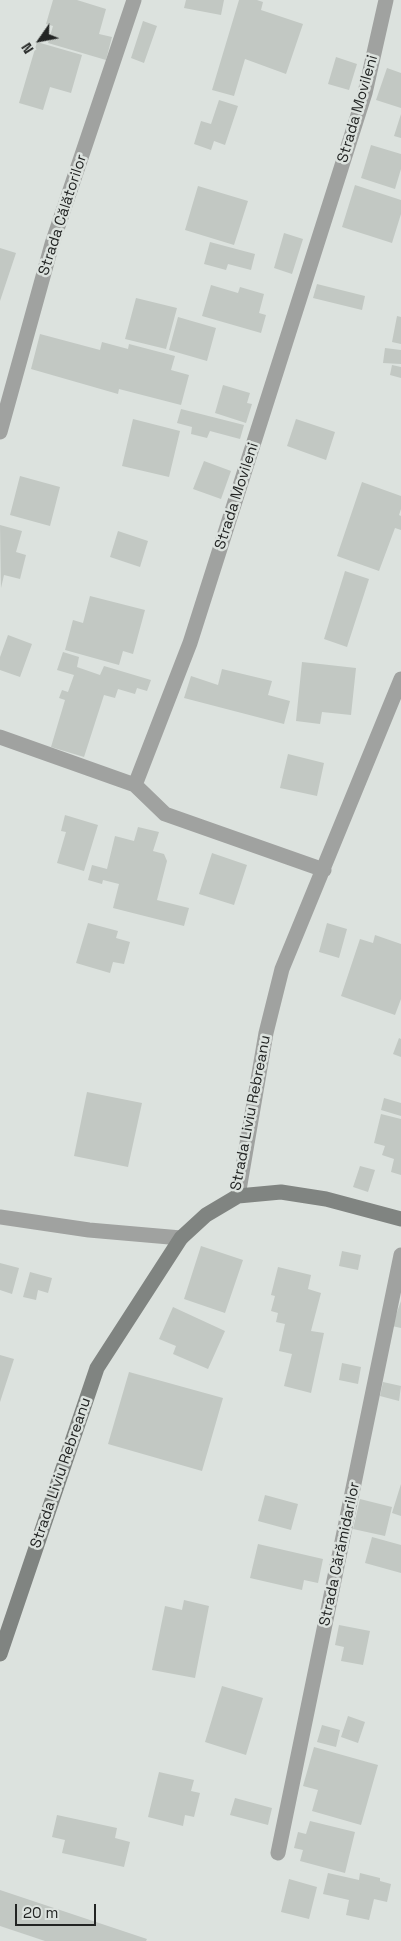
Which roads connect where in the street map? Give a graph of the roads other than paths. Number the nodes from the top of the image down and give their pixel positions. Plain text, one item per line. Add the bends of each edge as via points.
1 (134, 0) edge
2 (386, 0) edge
3 (0, 432) edge
4 (401, 679) edge
5 (0, 737) edge
6 (135, 785) junction
7 (324, 870) junction
8 (238, 1196) junction
9 (0, 1217) edge
10 (401, 1219) edge
11 (181, 1238) junction
12 (401, 1255) edge
13 (0, 1654) edge
14 (278, 1853) dead end

1 - 3 street, Strada Călătorilor via 52,244
2 - 6 street, Strada Movileni via 365,93 190,643
4 - 7 street, Strada Liviu Rebreanu
5 - 6 street
6 - 7 street via 165,814
7 - 8 street, Strada Liviu Rebreanu via 282,969 266,1033
8 - 10 street via 281,1192 326,1199
8 - 11 street, Strada Liviu Rebreanu via 206,1216
9 - 11 street via 88,1230
11 - 13 street, Strada Liviu Rebreanu via 98,1368
12 - 14 street, Strada Cărămidarilor

